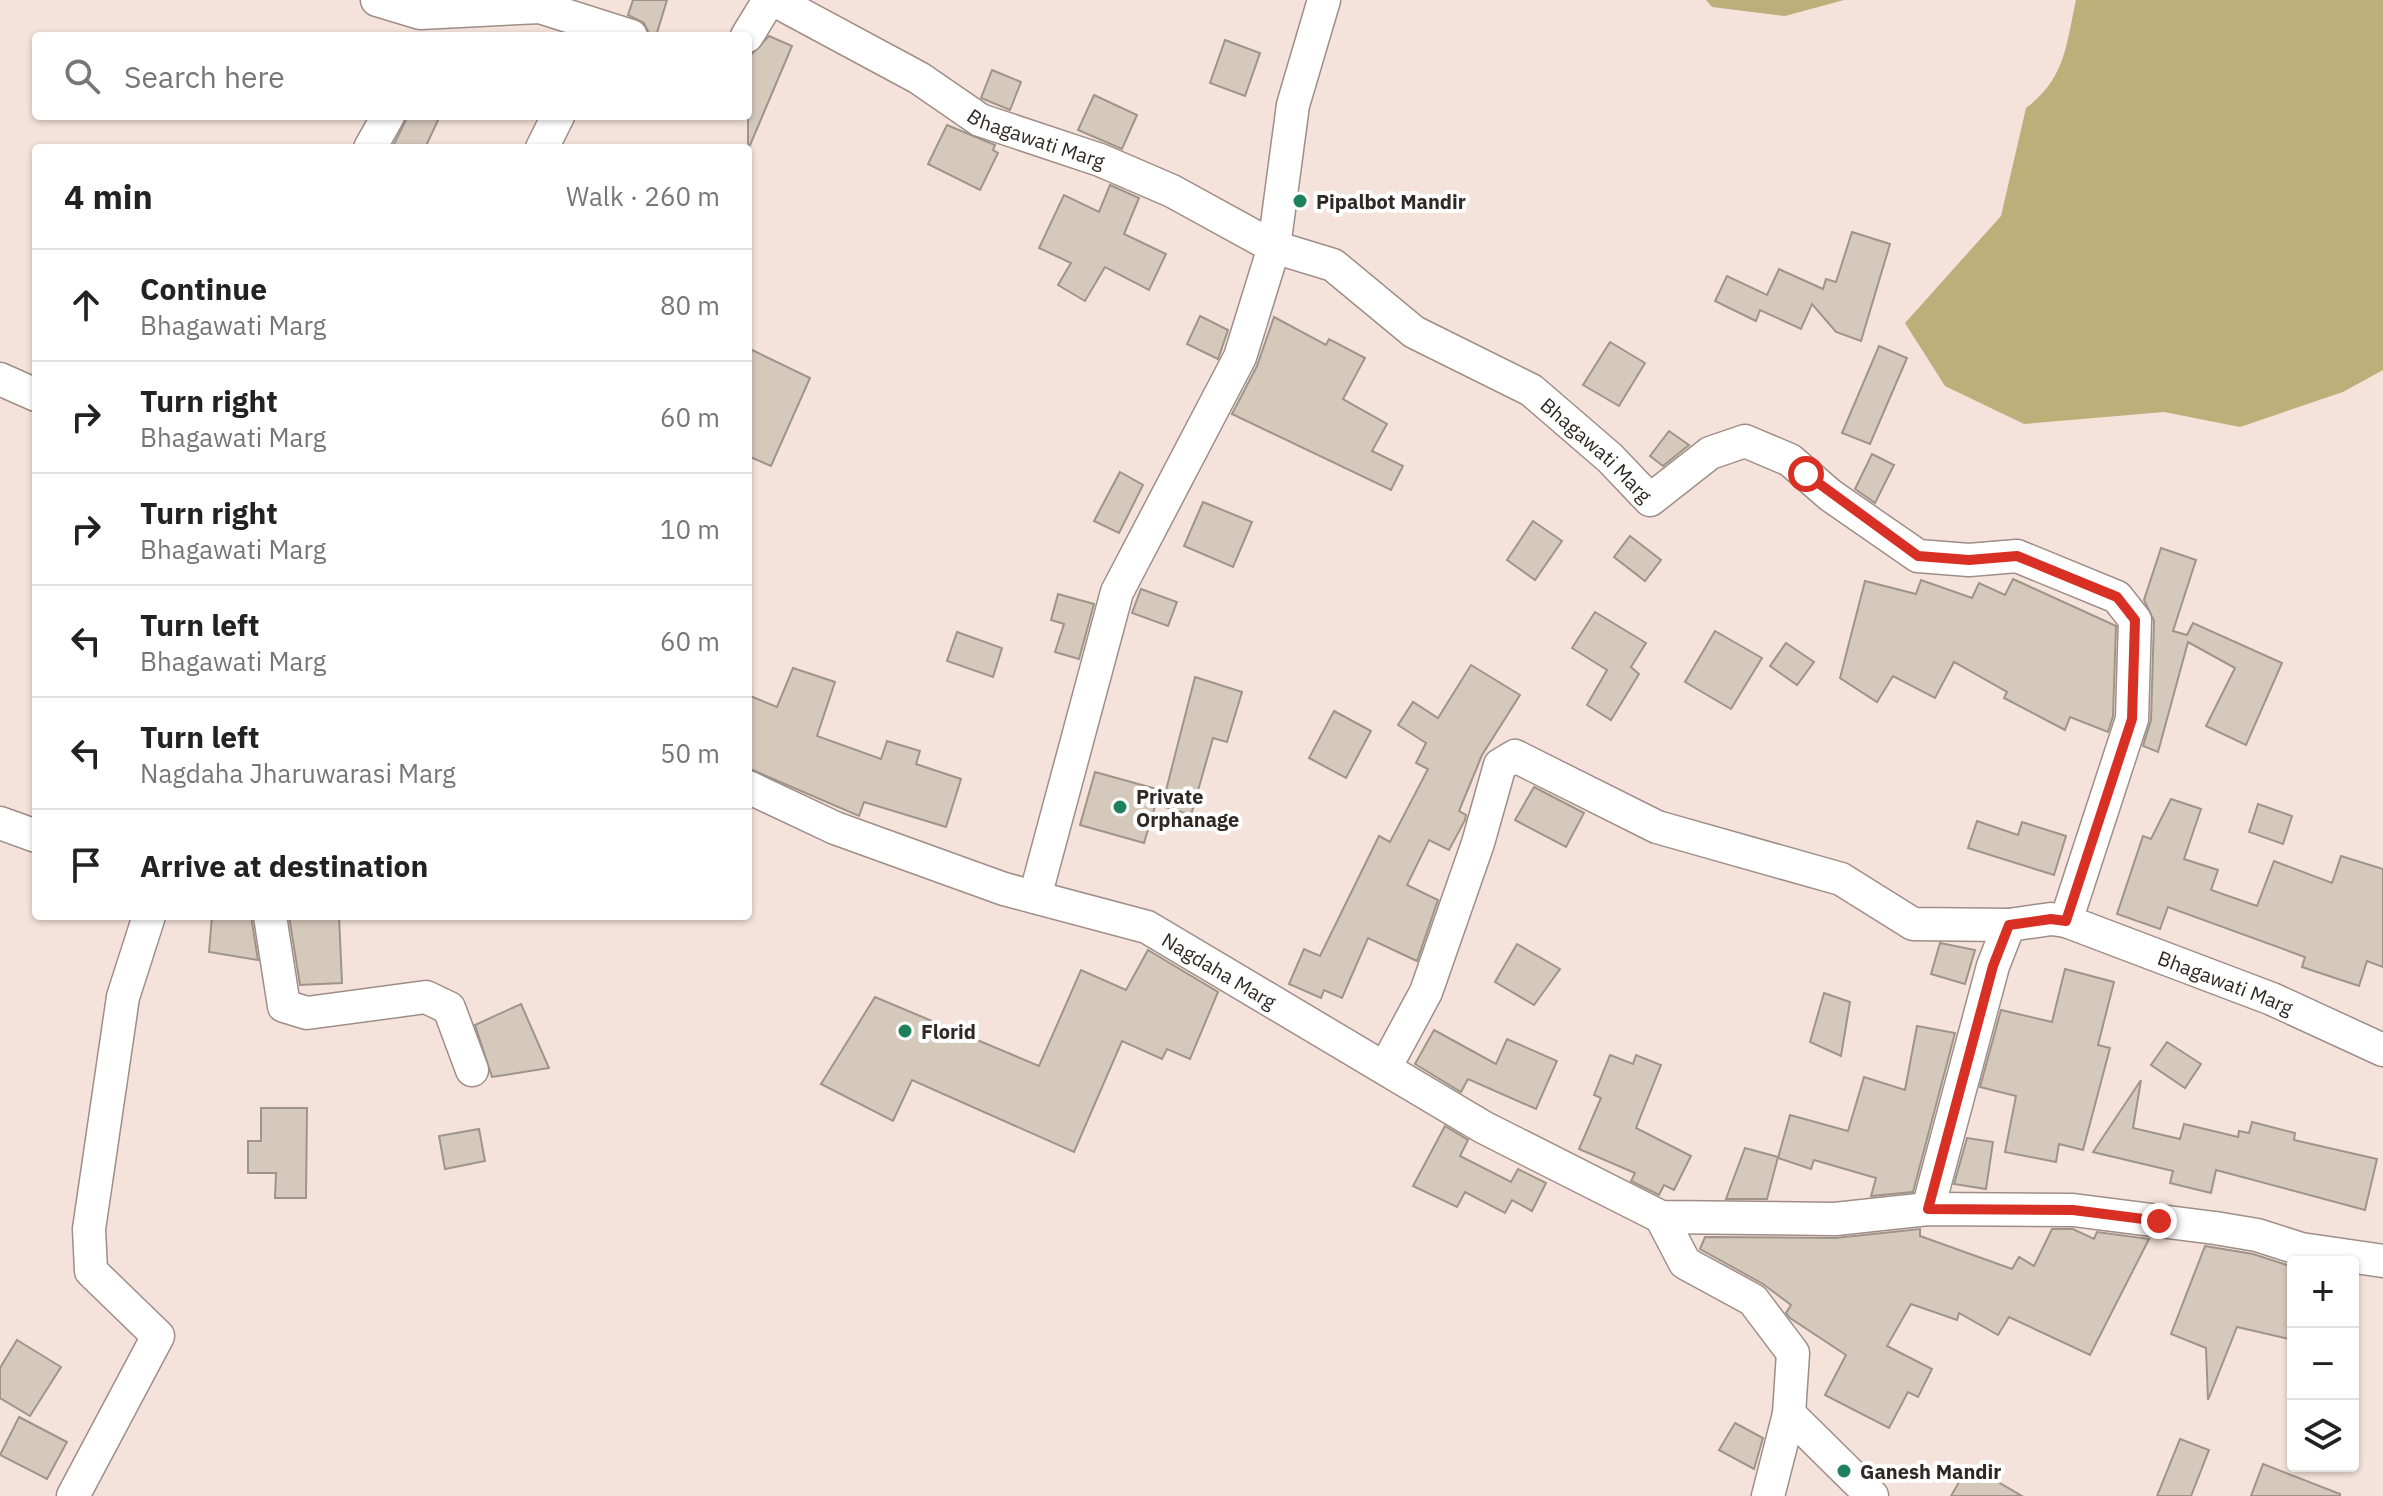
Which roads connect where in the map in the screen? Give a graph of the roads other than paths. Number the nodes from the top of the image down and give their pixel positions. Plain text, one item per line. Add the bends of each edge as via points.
1 (377, 0) edge
2 (771, 0) edge
3 (1324, 0) edge
4 (424, 24) edge
5 (609, 32) edge
6 (750, 32) edge
7 (386, 120) edge
8 (556, 120) edge
9 (372, 144) edge
10 (544, 144) edge
11 (1274, 247) junction
12 (0, 379) edge
13 (32, 393) edge
14 (752, 789) edge
15 (0, 823) edge
16 (32, 835) edge
17 (1035, 897) junction
18 (148, 920) edge
19 (271, 920) edge
20 (2066, 921) junction
21 (2009, 925) junction
22 (2383, 1050) edge
23 (1385, 1068) junction
24 (472, 1070) dead end
25 (1928, 1209) junction
26 (1661, 1217) junction
27 (2383, 1261) edge
28 (1789, 1414) junction
29 (73, 1496) edge
30 (1768, 1496) edge
31 (1872, 1496) edge

1 - 4 street
2 - 6 street, Bhagawati Marg
2 - 11 street, Bhagawati Marg via 919,78 980,120 1100,160 1172,191
3 - 11 street via 1293,105
4 - 5 street via 540,7
7 - 9 street
8 - 10 street
11 - 17 street via 1240,357 1117,592
11 - 20 street, Bhagawati Marg via 1333,265 1414,332 1531,390 1650,500 1710,453 1745,441 1790,460 1918,556 2017,556 2117,597 2135,620 2132,719
12 - 13 street
14 - 17 street, Nagdaha Marg via 835,828
15 - 16 street
17 - 23 street, Nagdaha Marg via 1147,927
18 - 29 street via 123,997 89,1229 91,1271 158,1336
19 - 24 street via 284,1006 307,1013 426,997 449,1008
20 - 21 street, Bhagawati Marg
20 - 22 street, Bhagawati Marg via 2272,999
21 - 23 street, Bhagawati Marg via 1913,924 1841,879 1657,827 1515,756 1500,765 1426,992
21 - 25 street via 1993,966
23 - 26 street, Nagdaha Marg via 1483,1127
25 - 26 street via 1835,1219
25 - 27 street via 2073,1210 2229,1231
26 - 28 street via 1685,1263 1753,1300 1793,1353
28 - 30 street
28 - 31 street

